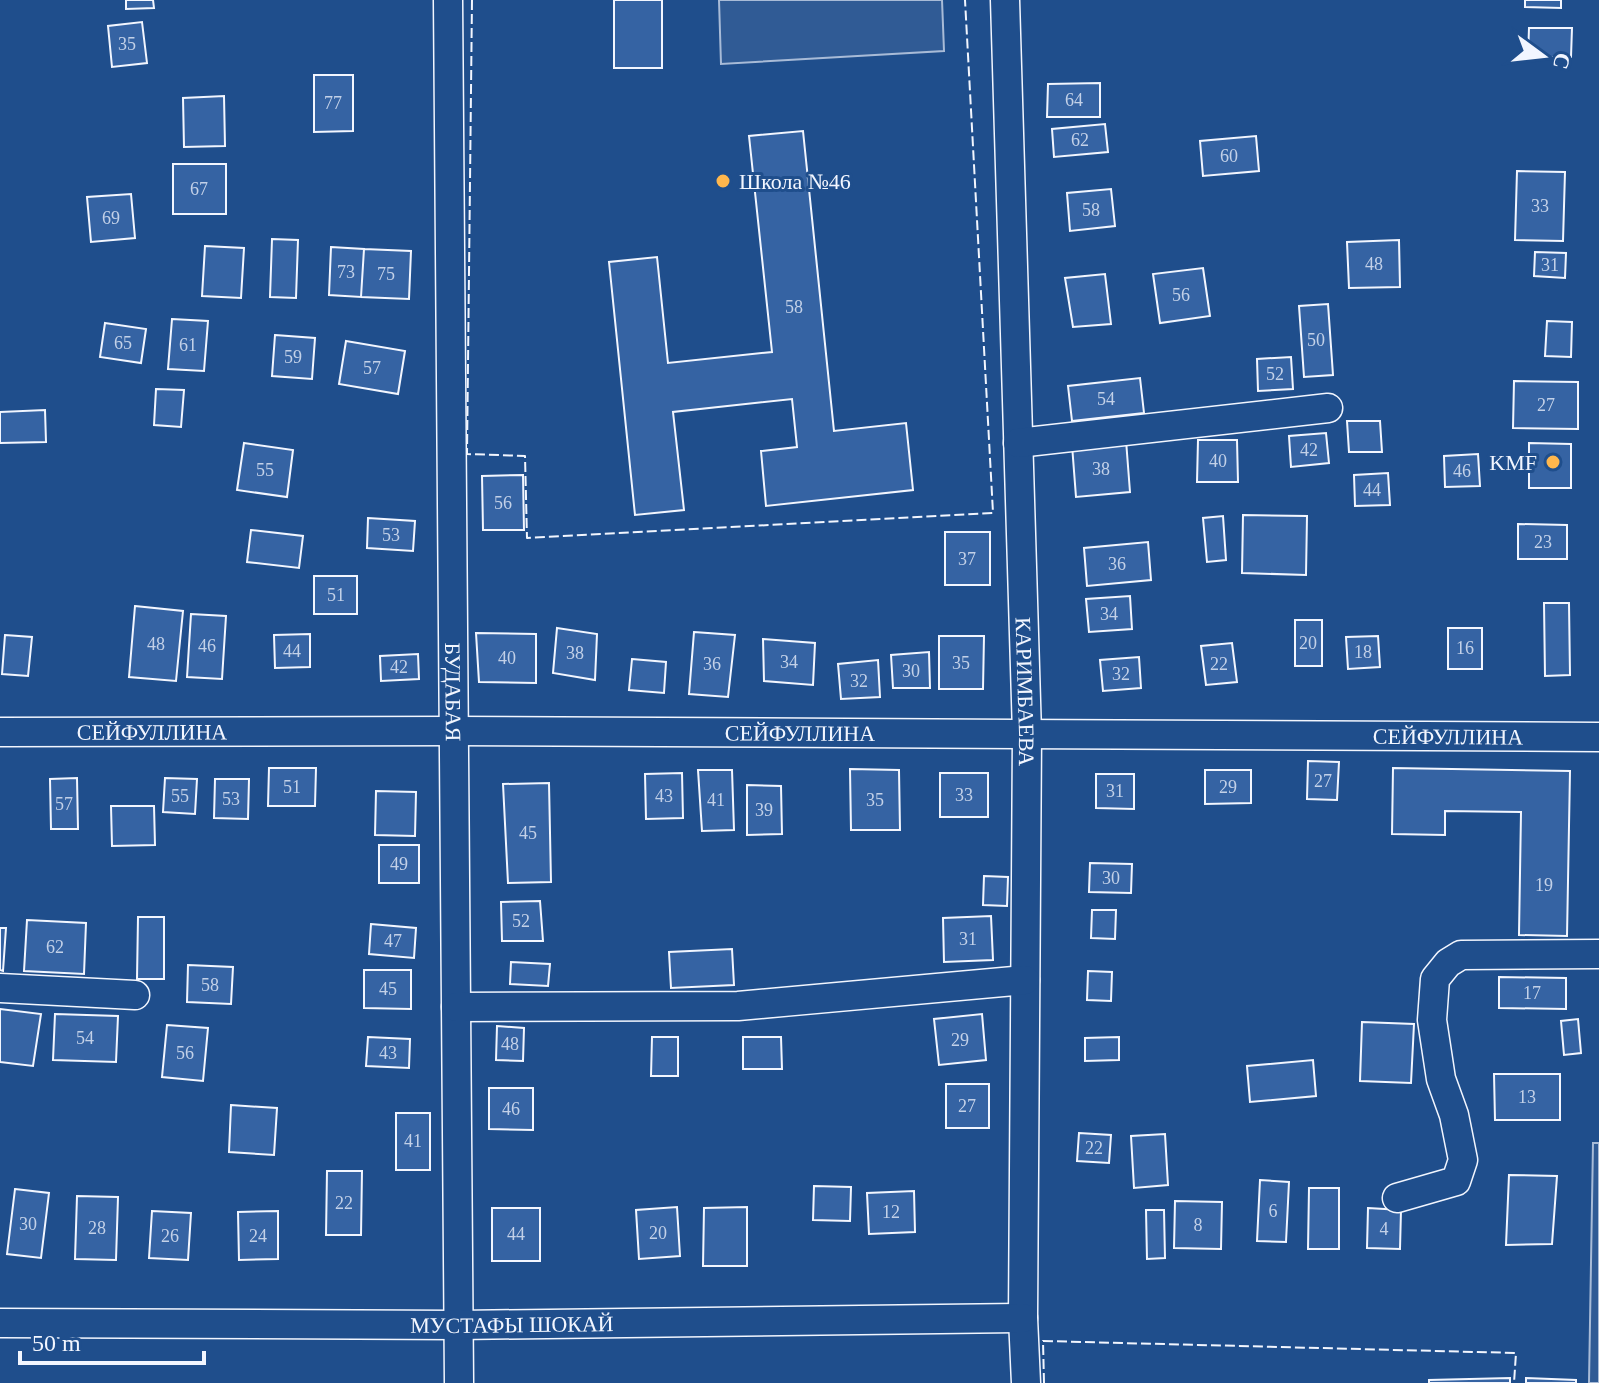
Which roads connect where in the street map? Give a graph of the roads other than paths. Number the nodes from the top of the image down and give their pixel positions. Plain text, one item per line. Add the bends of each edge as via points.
1 (448, 0) edge
2 (1005, 0) edge
3 (1328, 408) dead end
4 (1018, 443) junction
5 (454, 731) junction
6 (0, 732) edge
7 (1027, 734) junction
8 (1599, 737) edge
9 (1599, 954) edge
10 (1025, 980) junction
11 (0, 988) edge
12 (135, 995) dead end
13 (456, 1007) junction
14 (1397, 1198) dead end
15 (1023, 1318) junction
16 (0, 1323) edge
17 (459, 1325) junction
18 (459, 1383) edge
19 (1026, 1383) edge

1 - 5 street, БУДАБАЯ
2 - 4 street, КАРИМБАЕВА
3 - 4 street
4 - 7 street, КАРИМБАЕВА
5 - 6 street, СЕЙФУЛЛИНА
5 - 7 street, СЕЙФУЛЛИНА
5 - 13 street, БУДАБАЯ
7 - 8 street, СЕЙФУЛЛИНА
7 - 10 street, КАРИМБАЕВА
9 - 14 street via 1461,955 1448,963 1435,979 1432,1020 1463,1160 1456,1181
10 - 13 street via 738,1006
10 - 15 street, КАРИМБАЕВА
11 - 12 street
13 - 17 street, БУДАБАЯ
15 - 17 street, МУСТАФЫ ШОКАЙ
15 - 19 street, КАРИМБАЕВА
16 - 17 street, МУСТАФЫ ШОКАЙ
17 - 18 street, БУДАБАЯ

